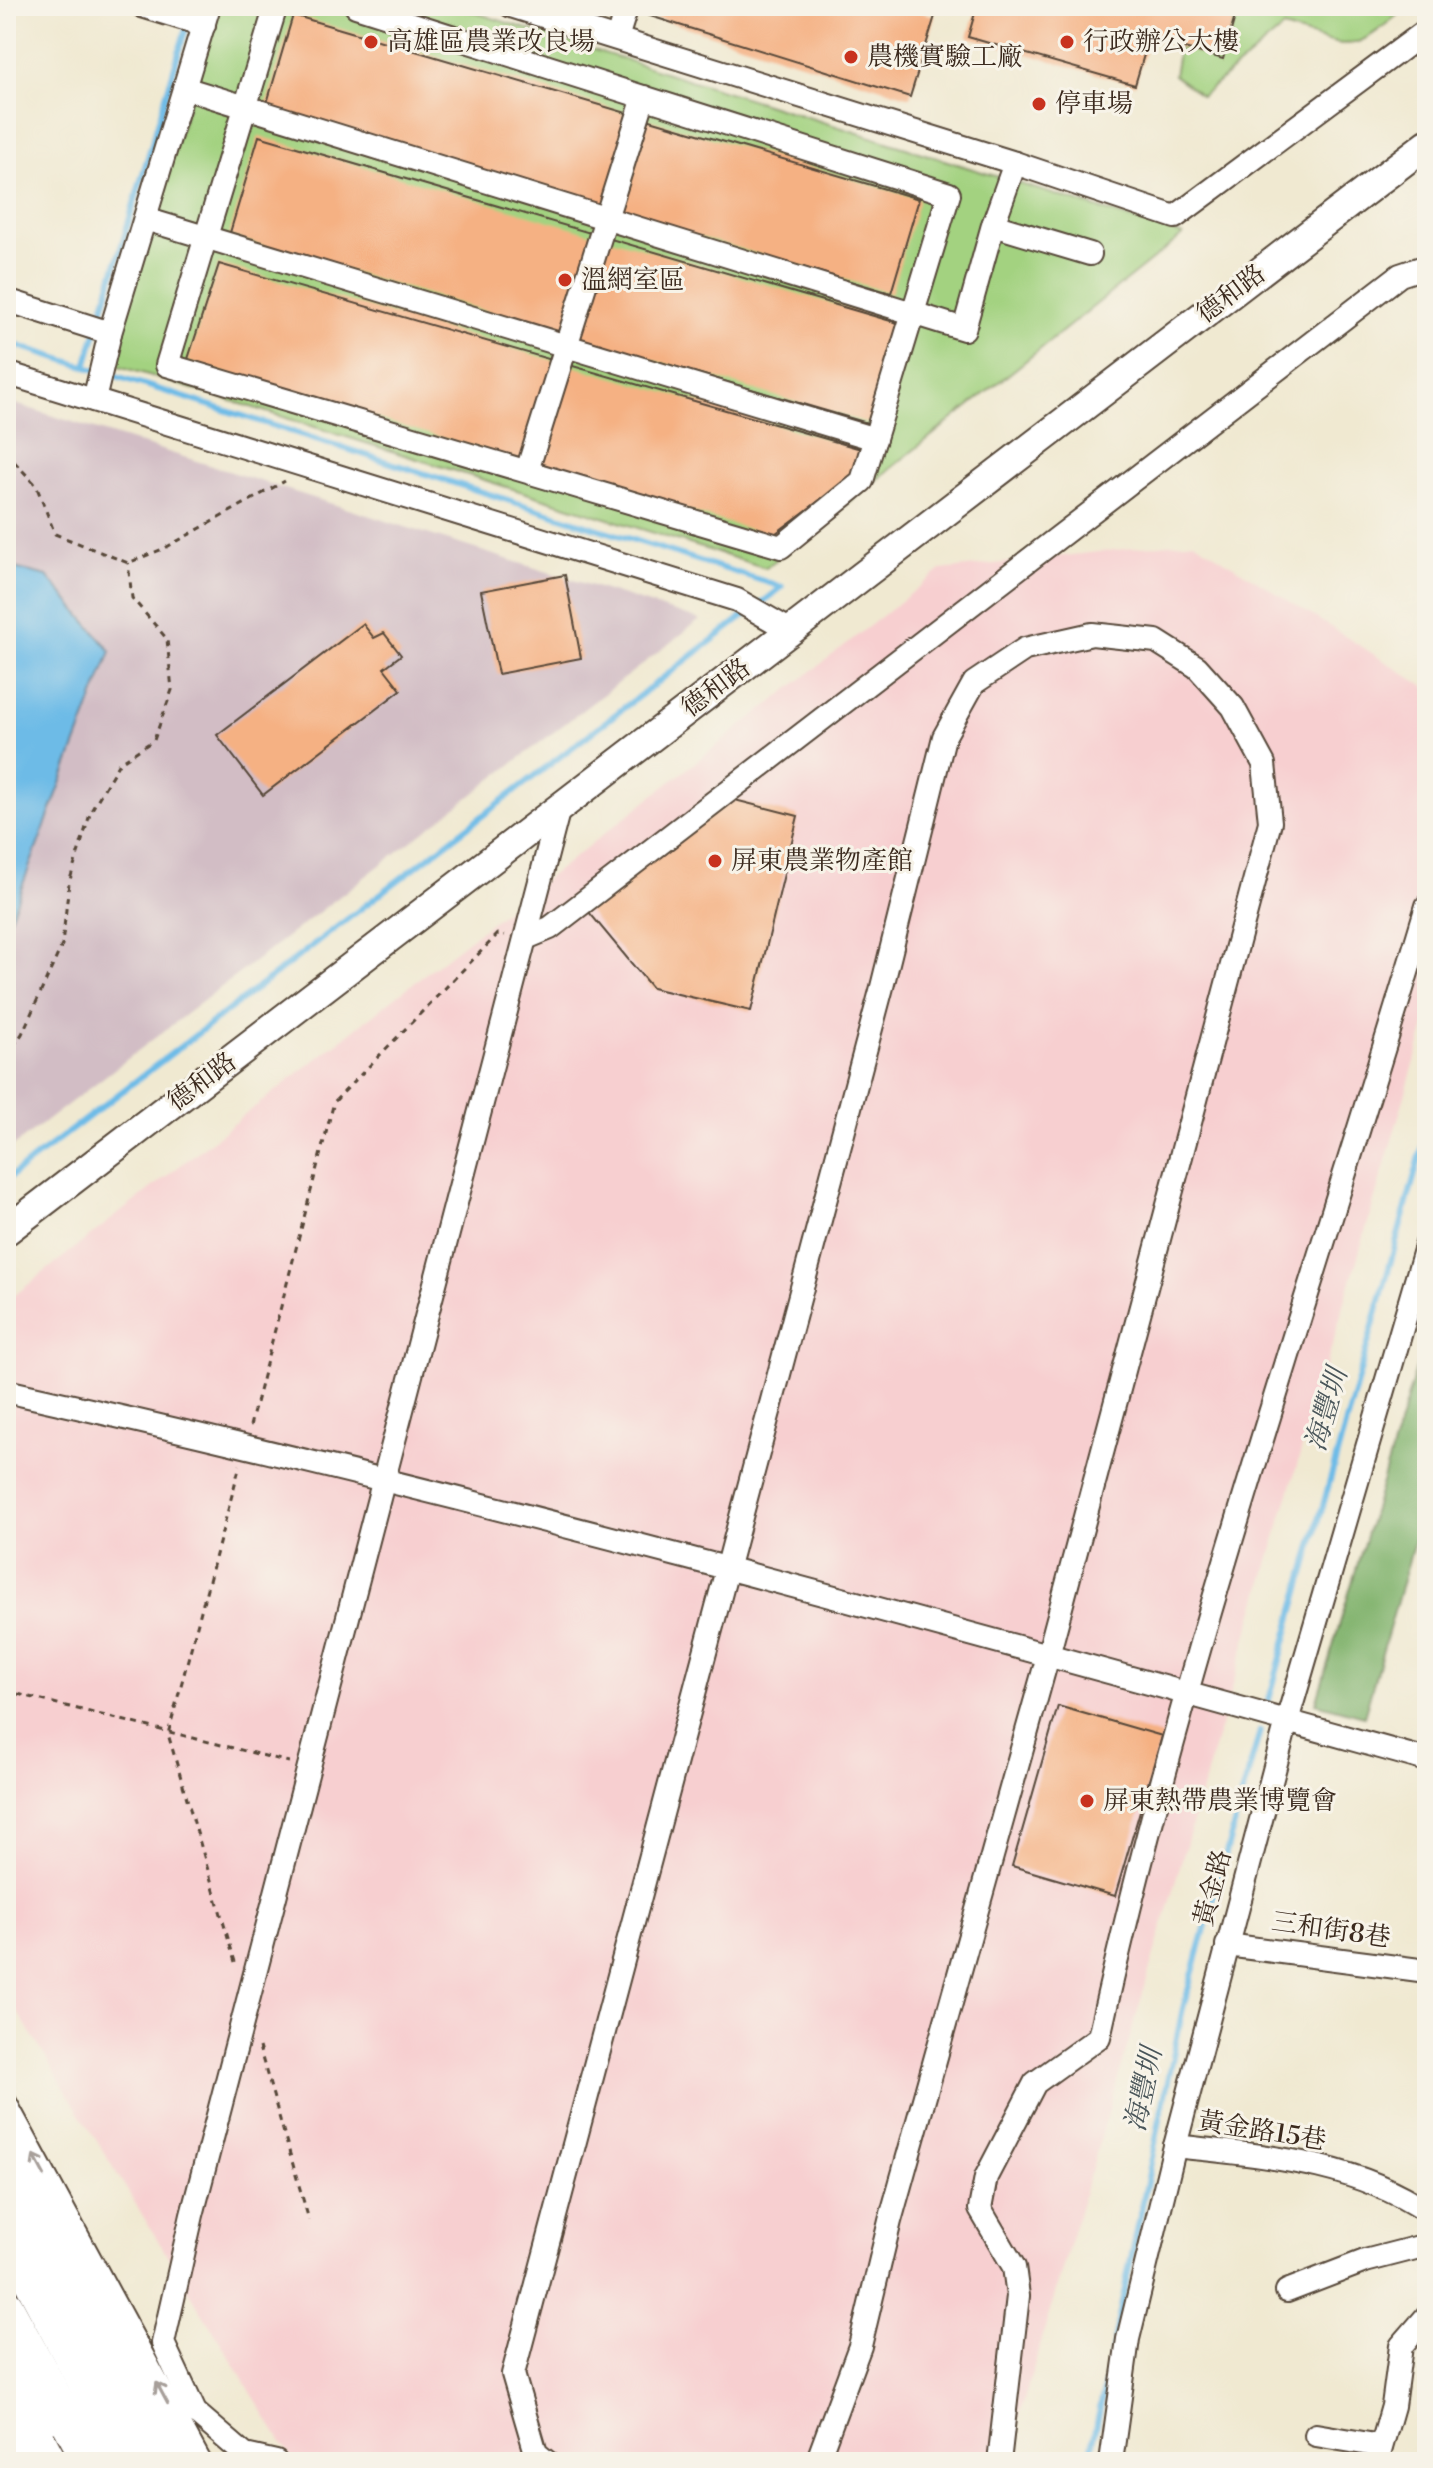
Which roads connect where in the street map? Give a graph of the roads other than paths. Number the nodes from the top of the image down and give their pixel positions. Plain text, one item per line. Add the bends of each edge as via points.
1 (142, 6) edge
2 (276, 6) edge
3 (356, 6) edge
4 (511, 6) edge
5 (627, 6) edge
6 (207, 15) edge
7 (1427, 30) edge
8 (617, 38) junction
9 (184, 88) junction
10 (644, 97) junction
11 (245, 108) junction
12 (1427, 144) edge
13 (1015, 163) junction
14 (145, 219) junction
15 (606, 219) junction
16 (993, 225) junction
17 (206, 235) junction
18 (1090, 254) dead end
19 (1427, 266) edge
20 (6, 300) edge
21 (911, 313) junction
22 (110, 333) junction
23 (568, 344) junction
24 (6, 373) edge
25 (94, 400) junction
26 (875, 439) junction
27 (527, 471) junction
28 (791, 631) junction
29 (559, 808) junction
30 (1427, 906) edge
31 (526, 938) junction
32 (6, 1231) edge
33 (1427, 1243) edge
34 (6, 1391) edge
35 (384, 1480) junction
36 (729, 1569) junction
37 (1048, 1656) junction
38 (1185, 1694) junction
39 (1287, 1721) junction
40 (1427, 1760) edge
41 (1227, 1945) junction
42 (1427, 1971) edge
43 (6, 2104) edge
44 (1175, 2146) junction
45 (6, 2152) edge
46 (6, 2200) edge
47 (1427, 2212) edge
48 (6, 2234) edge
49 (1427, 2245) edge
50 (1287, 2291) dead end
51 (6, 2307) edge
52 (1427, 2316) edge
53 (6, 2344) edge
54 (6, 2381) edge
55 (6, 2418) edge
56 (1316, 2435) dead end
57 (1379, 2454) edge
58 (30, 2462) edge
59 (50, 2462) edge
60 (72, 2462) edge
61 (90, 2462) edge
62 (127, 2462) edge
63 (150, 2462) edge
64 (173, 2462) edge
65 (200, 2462) edge
66 (276, 2462) edge
67 (547, 2462) edge
68 (817, 2462) edge
69 (999, 2462) edge
70 (1111, 2462) edge

1 - 6 street
2 - 11 street
3 - 10 street
4 - 8 street
5 - 8 street
6 - 9 street
7 - 13 street via 1175,217
8 - 13 street
9 - 11 street
9 - 14 street
10 - 15 street
10 - 21 street via 949,194
11 - 15 street
11 - 17 street
12 - 28 main road, 德和路
13 - 16 street
14 - 17 street
14 - 22 street
15 - 21 street
15 - 23 street
16 - 18 street
16 - 21 street via 964,329
17 - 23 street
17 - 27 street via 167,365
19 - 31 street via 1400,275 550,928
20 - 22 street
21 - 26 street
22 - 25 street
23 - 26 street
23 - 27 street
24 - 25 street
25 - 28 street via 737,600
26 - 27 street via 862,481 781,547
28 - 29 main road, 德和路
29 - 31 street
29 - 32 main road, 德和路
30 - 38 street
31 - 35 street
33 - 39 street, 黃金路
34 - 35 street
35 - 36 street
35 - 66 street via 163,2343 195,2412 245,2455
36 - 37 street
36 - 37 street via 944,737 974,683 1025,649 1092,634 1156,641 1197,667 1233,707 1264,764 1270,822
36 - 67 street via 513,2374 536,2453
37 - 38 street
37 - 68 street via 860,2346
38 - 39 street
38 - 69 street via 1134,1880 1099,2037 1035,2083 986,2177 980,2209 1014,2267 1018,2296
39 - 40 street
39 - 41 street, 黃金路
41 - 42 street, 三和街8巷
41 - 44 street, 黃金路
65 -> 43 street
44 - 47 street, 黃金路15巷 via 1298,2160 1366,2179
44 - 70 street, 黃金路 via 1128,2339
45 - 64 highway
46 - 63 main road
48 - 62 highway
49 - 50 street via 1365,2261
51 - 61 highway
52 - 57 street via 1401,2346 1393,2406
53 - 60 main road
54 - 59 highway
55 - 58 street
56 - 57 street

